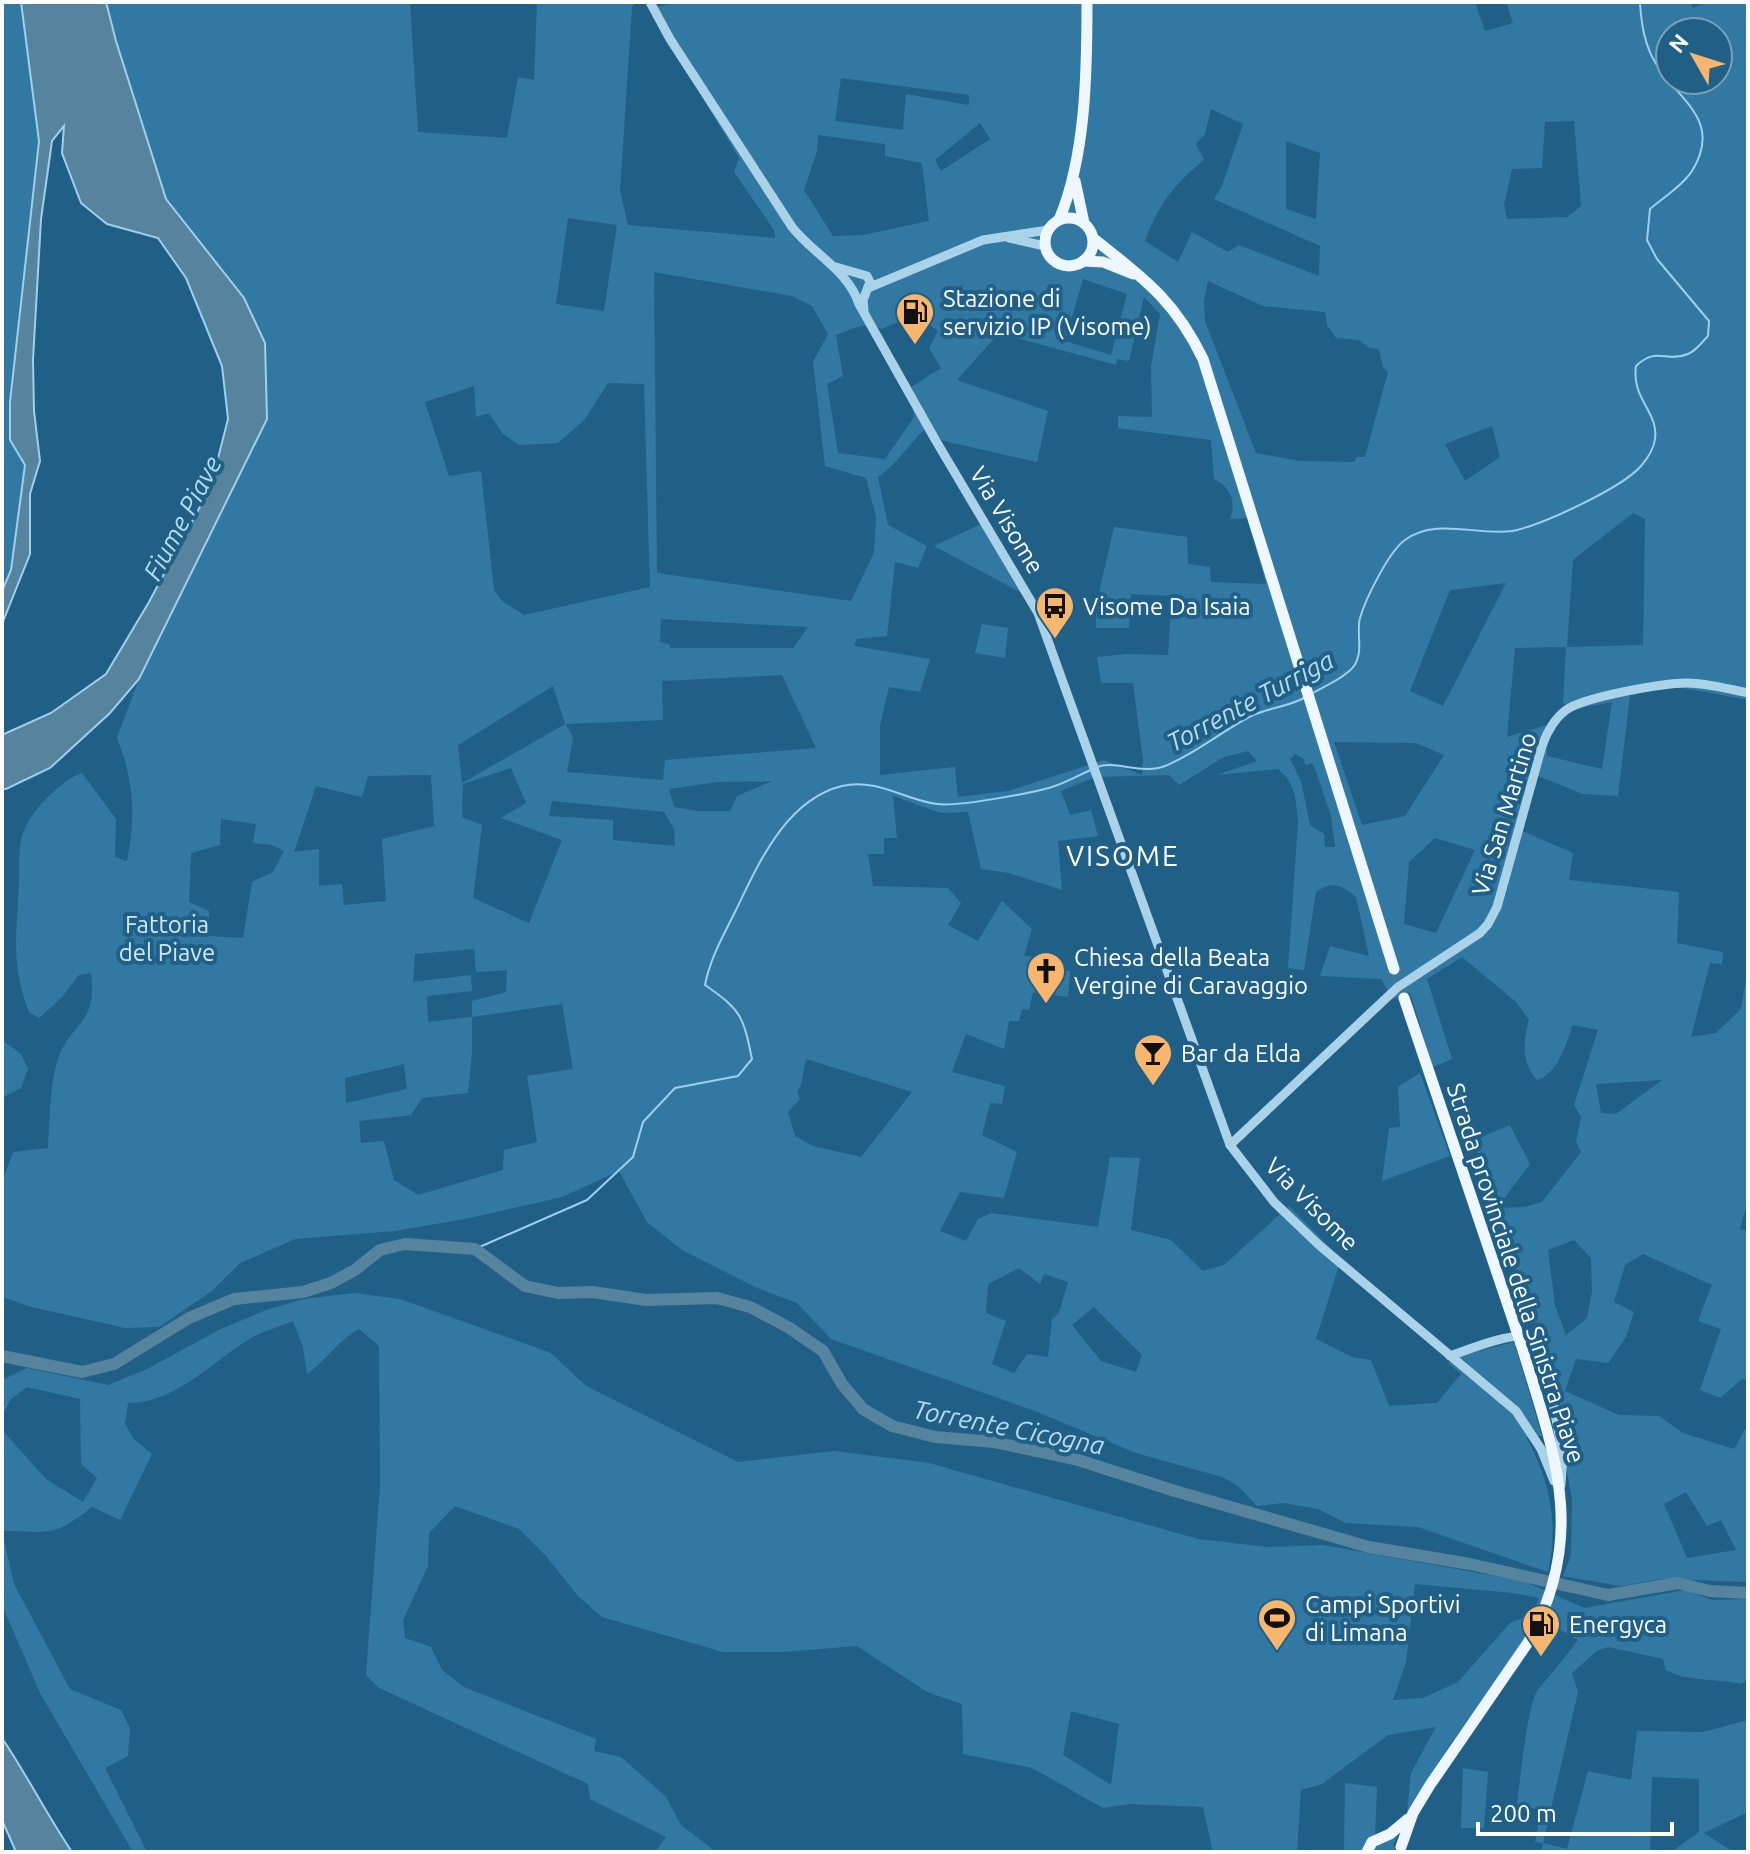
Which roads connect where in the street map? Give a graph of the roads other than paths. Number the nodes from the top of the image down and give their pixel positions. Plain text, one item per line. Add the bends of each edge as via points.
1 (650, 2) edge
2 (1087, 2) edge
3 (1075, 178) junction
4 (1059, 220) junction
5 (1084, 223) junction
6 (1048, 230) junction
7 (1002, 237) junction
8 (1093, 238) junction
9 (1045, 246) junction
10 (1083, 261) junction
11 (832, 265) junction
12 (854, 273) junction
13 (1138, 275) junction
14 (867, 276) junction
15 (892, 277) junction
16 (859, 288) junction
17 (1748, 693) edge
18 (1394, 969) tunnel mouth
19 (1404, 998) tunnel mouth
20 (1230, 1145) junction
21 (1450, 1356) junction
22 (1561, 1500) junction
23 (1413, 1813) junction
24 (1386, 1837) junction
25 (1402, 1850) edge
26 (1367, 1852) edge

1 - 11 street via 792,227
2 - 3 main road
3 - 4 main road
3 - 5 main road
4 - 5 main road
4 - 6 main road
5 - 8 main road
6 - 7 street
6 - 9 main road
7 - 9 street
7 - 15 street via 967,245
8 - 10 main road
8 - 13 main road
9 - 10 main road via 1060,264
10 - 13 main road
11 - 12 street
11 - 16 street
12 - 14 street
12 - 16 street
13 - 18 main road via 1178,315 1203,359
14 - 15 street
14 - 16 street via 870,282
15 - 16 street
16 - 20 street, Via Visome via 864,313 1038,613
17 - 20 street, Via San Martino via 1675,684 1585,702 1564,712 1542,746 1488,924 1398,987
19 - 22 main road, Strada provinciale della Sinistra Piave, bridge via 1521,1344 1558,1469
20 - 21 street, Via Visome via 1274,1202
21 - 22 street, Via Visome via 1525,1421
21 - 22 street via 1512,1338 1528,1337 1537,1343 1563,1456
22 - 23 main road, Strada provinciale della Sinistra Piave via 1559,1560 1549,1599 1529,1641
23 - 24 main road
23 - 25 main road
24 - 25 main road
24 - 26 main road via 1372,1842

